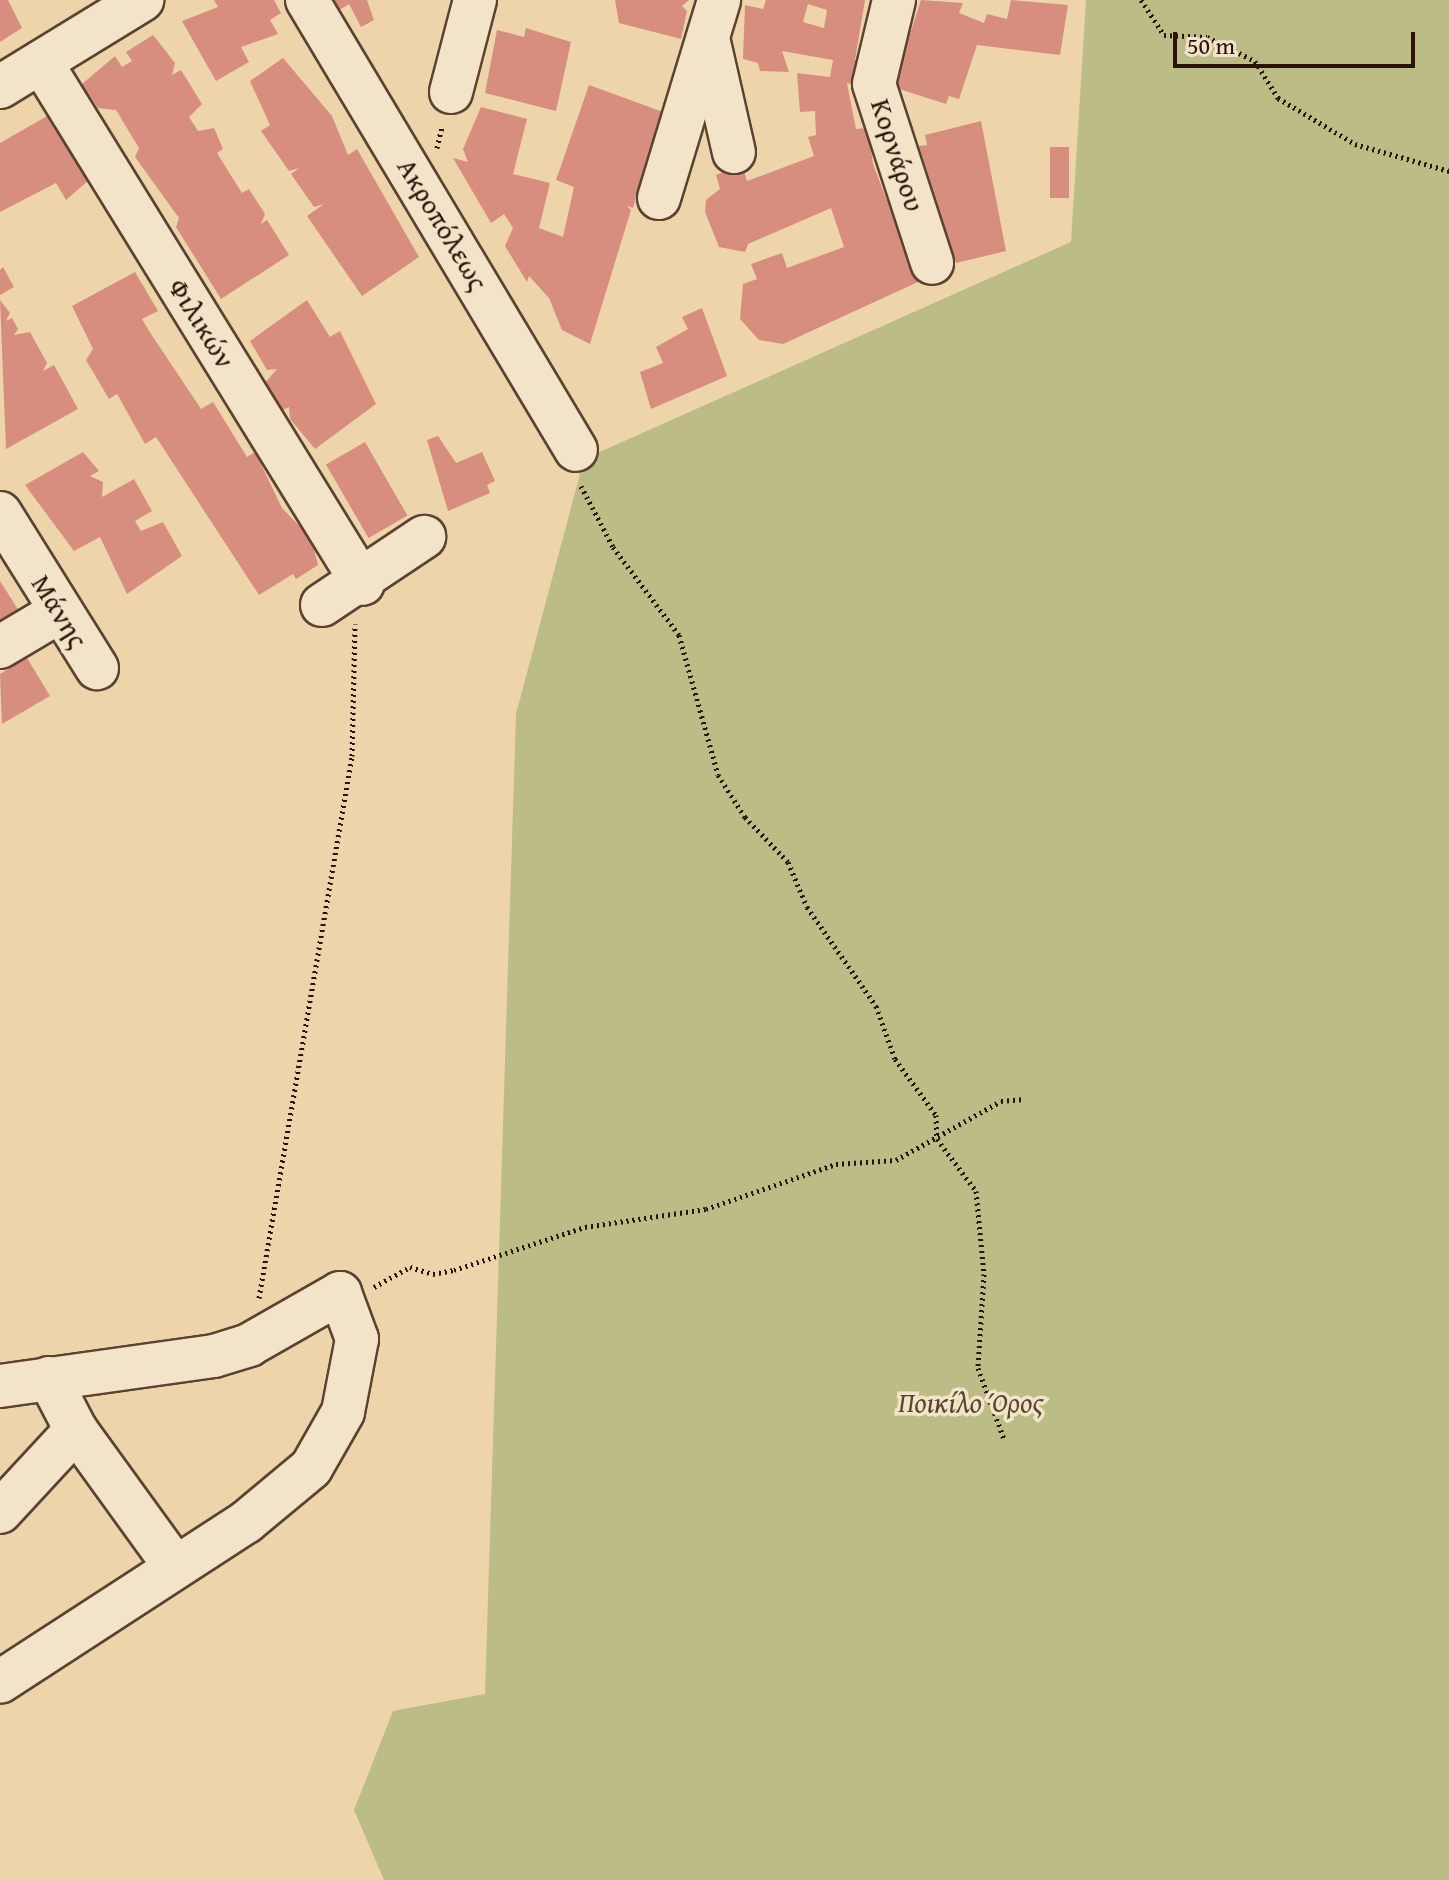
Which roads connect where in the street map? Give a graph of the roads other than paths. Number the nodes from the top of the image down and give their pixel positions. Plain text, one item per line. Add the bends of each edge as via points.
1 (142, 0) edge
2 (307, 0) edge
3 (475, 0) edge
4 (894, 0) edge
5 (714, 18) edge
6 (41, 62) junction
7 (0, 87) edge
8 (451, 92) dead end
9 (734, 152) dead end
10 (659, 198) dead end
11 (932, 263) dead end
12 (576, 450) road end
13 (0, 513) edge
14 (424, 537) dead end
15 (59, 612) junction
16 (0, 647) edge
17 (97, 668) dead end
18 (49, 1378) junction
19 (0, 1386) edge
20 (76, 1430) junction
21 (0, 1512) edge
22 (175, 1567) junction
23 (0, 1682) edge

1 - 6 street
2 - 12 street, Ακροπόλεως
3 - 8 street
4 - 11 street, Κορνάρου via 874,84
5 - 9 street
5 - 10 street
6 - 7 street
6 - 14 street, Φιλικών via 344,594
13 - 15 street, Μάνης
15 - 16 street
15 - 17 street, Μάνης
18 - 19 street
18 - 20 street
18 - 22 street via 249,1345 328,1297 348,1299 357,1339 352,1381 311,1468 246,1522
20 - 21 street
20 - 22 street
22 - 23 street

